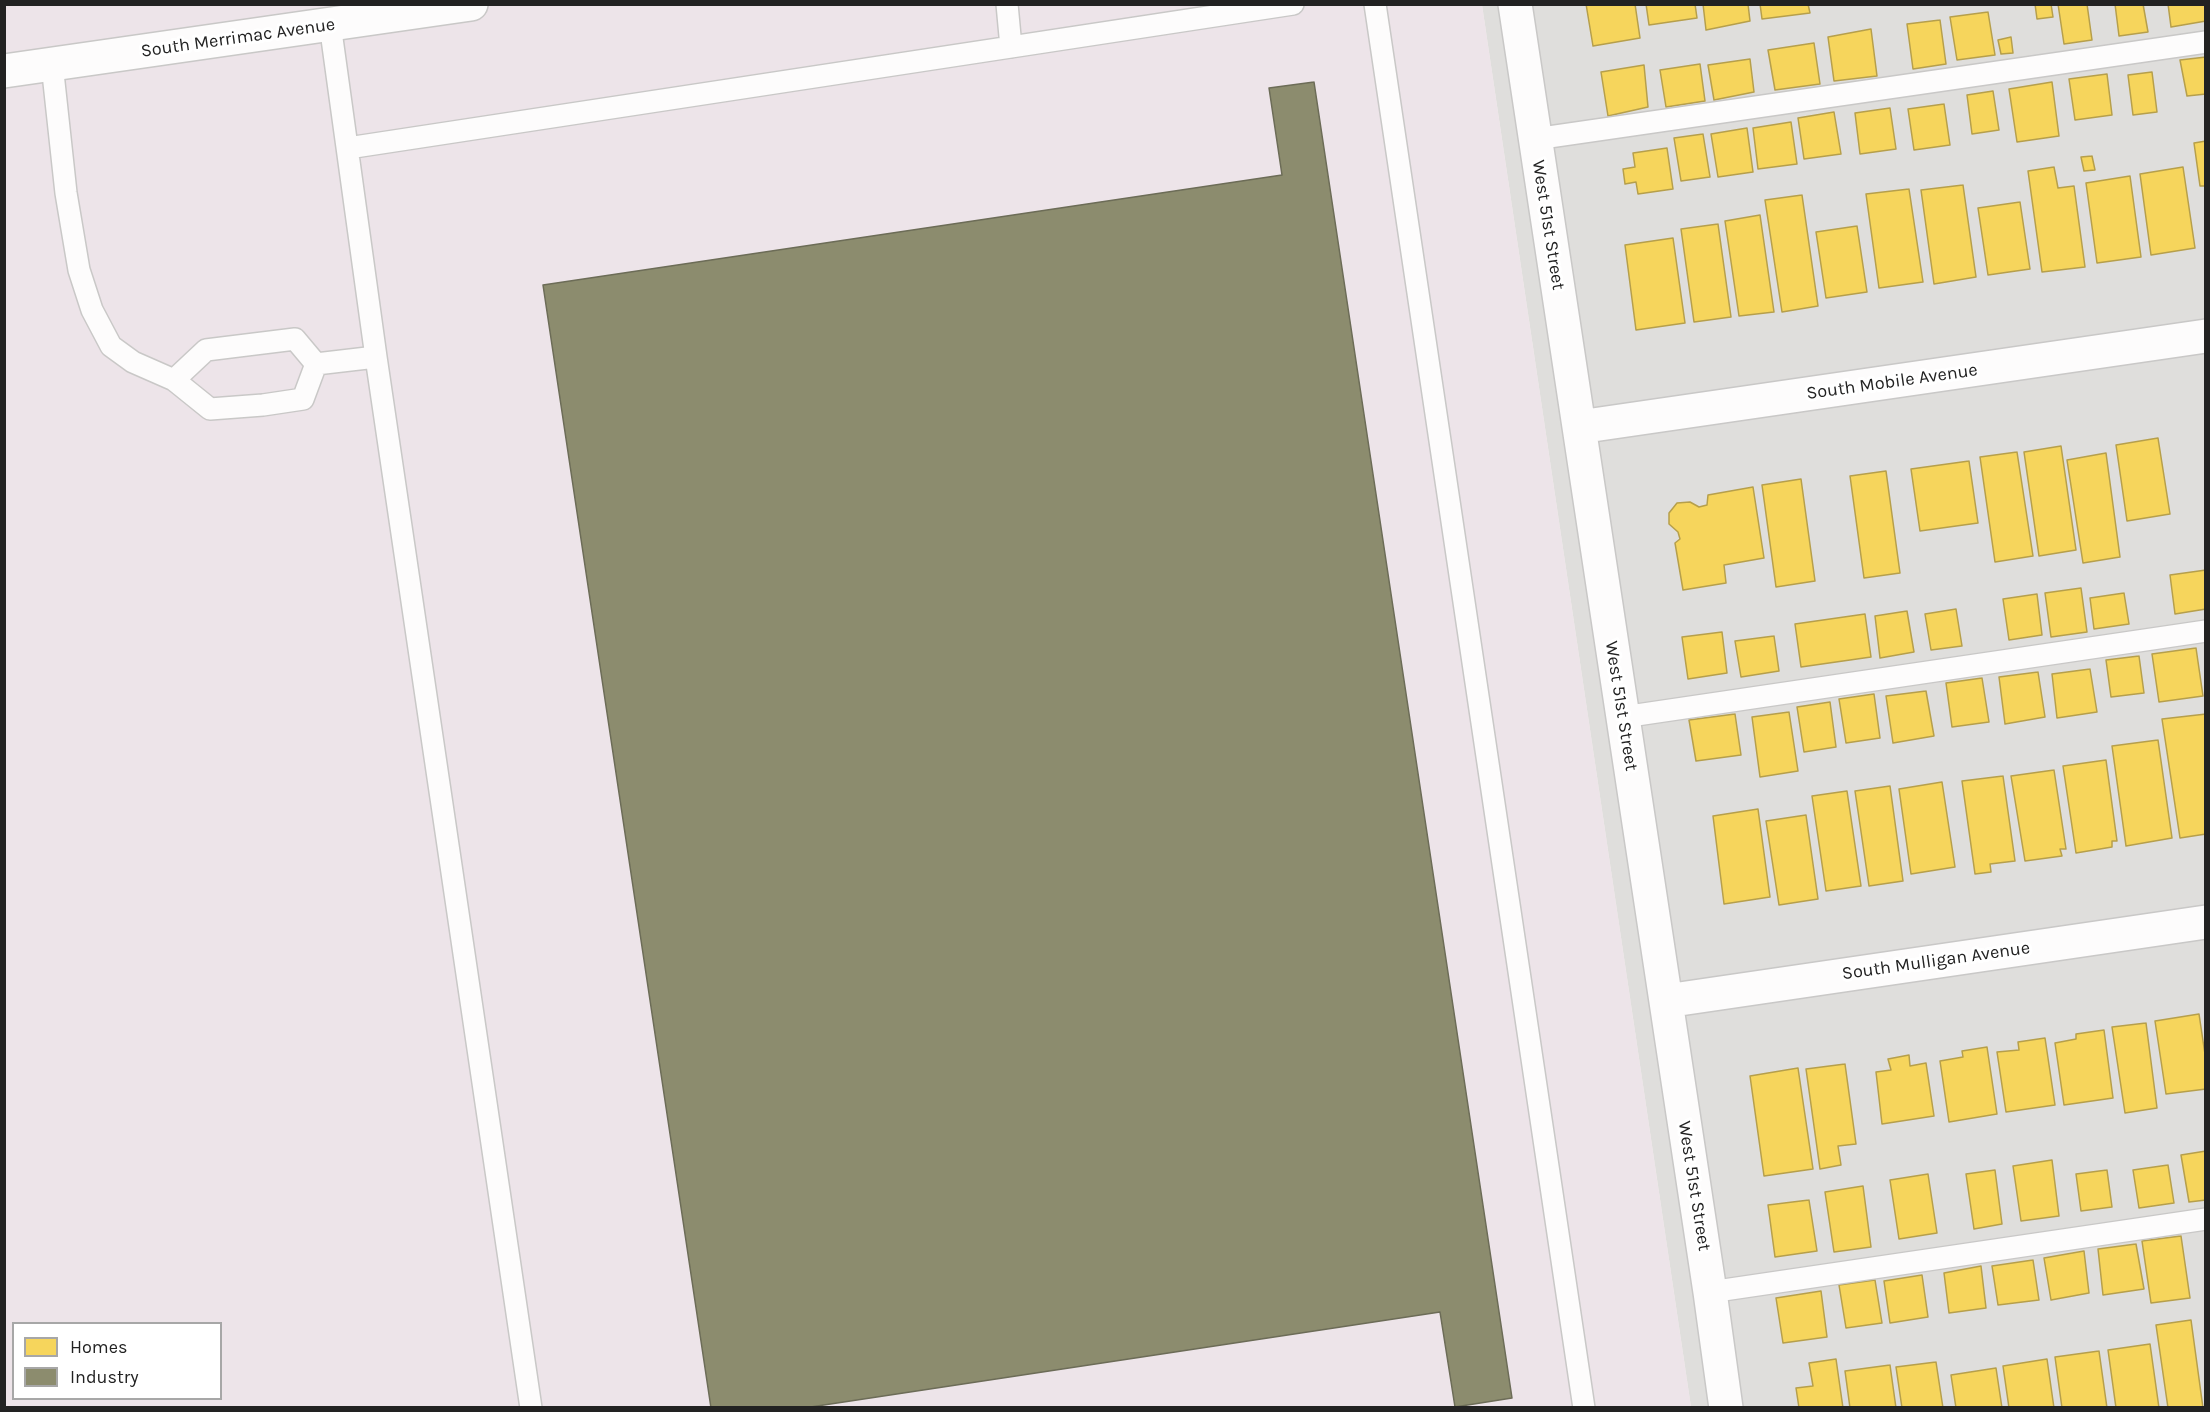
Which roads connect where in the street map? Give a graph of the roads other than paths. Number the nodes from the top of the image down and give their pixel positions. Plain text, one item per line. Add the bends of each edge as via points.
1 (471, 4) edge
2 (1007, 4) edge
3 (1293, 4) edge
4 (1375, 4) edge
5 (1515, 4) edge
6 (330, 24) junction
7 (2205, 42) edge
8 (1011, 47) junction
9 (52, 64) junction
10 (4, 70) edge
11 (1535, 139) junction
12 (348, 148) junction
13 (2205, 336) edge
14 (376, 357) junction
15 (316, 364) junction
16 (174, 380) junction
17 (1579, 427) junction
18 (2205, 631) edge
19 (1623, 717) junction
20 (2205, 922) edge
21 (1666, 1001) junction
22 (2205, 1219) edge
23 (1710, 1292) junction
24 (531, 1407) edge
25 (1584, 1407) edge
26 (1726, 1407) edge

1 - 6 street, South Merrimac Avenue
2 - 8 lane
3 - 8 lane
4 - 25 lane
5 - 11 street, West 51st Street
6 - 9 street, South Merrimac Avenue
6 - 12 lane
7 - 11 lane
8 - 12 lane
9 - 10 street, South Merrimac Avenue
9 - 16 lane via 66,193 79,270 92,310 111,346 133,362
11 - 17 street, West 51st Street
12 - 14 lane
13 - 17 street, South Mobile Avenue
14 - 15 lane
14 - 24 lane
15 - 16 lane via 295,339 206,350
15 - 16 lane via 303,399 263,405 210,409
17 - 19 street, West 51st Street
18 - 19 lane
19 - 21 street, West 51st Street
20 - 21 street, South Mulligan Avenue
21 - 23 street, West 51st Street
22 - 23 lane
23 - 26 street, West 51st Street

